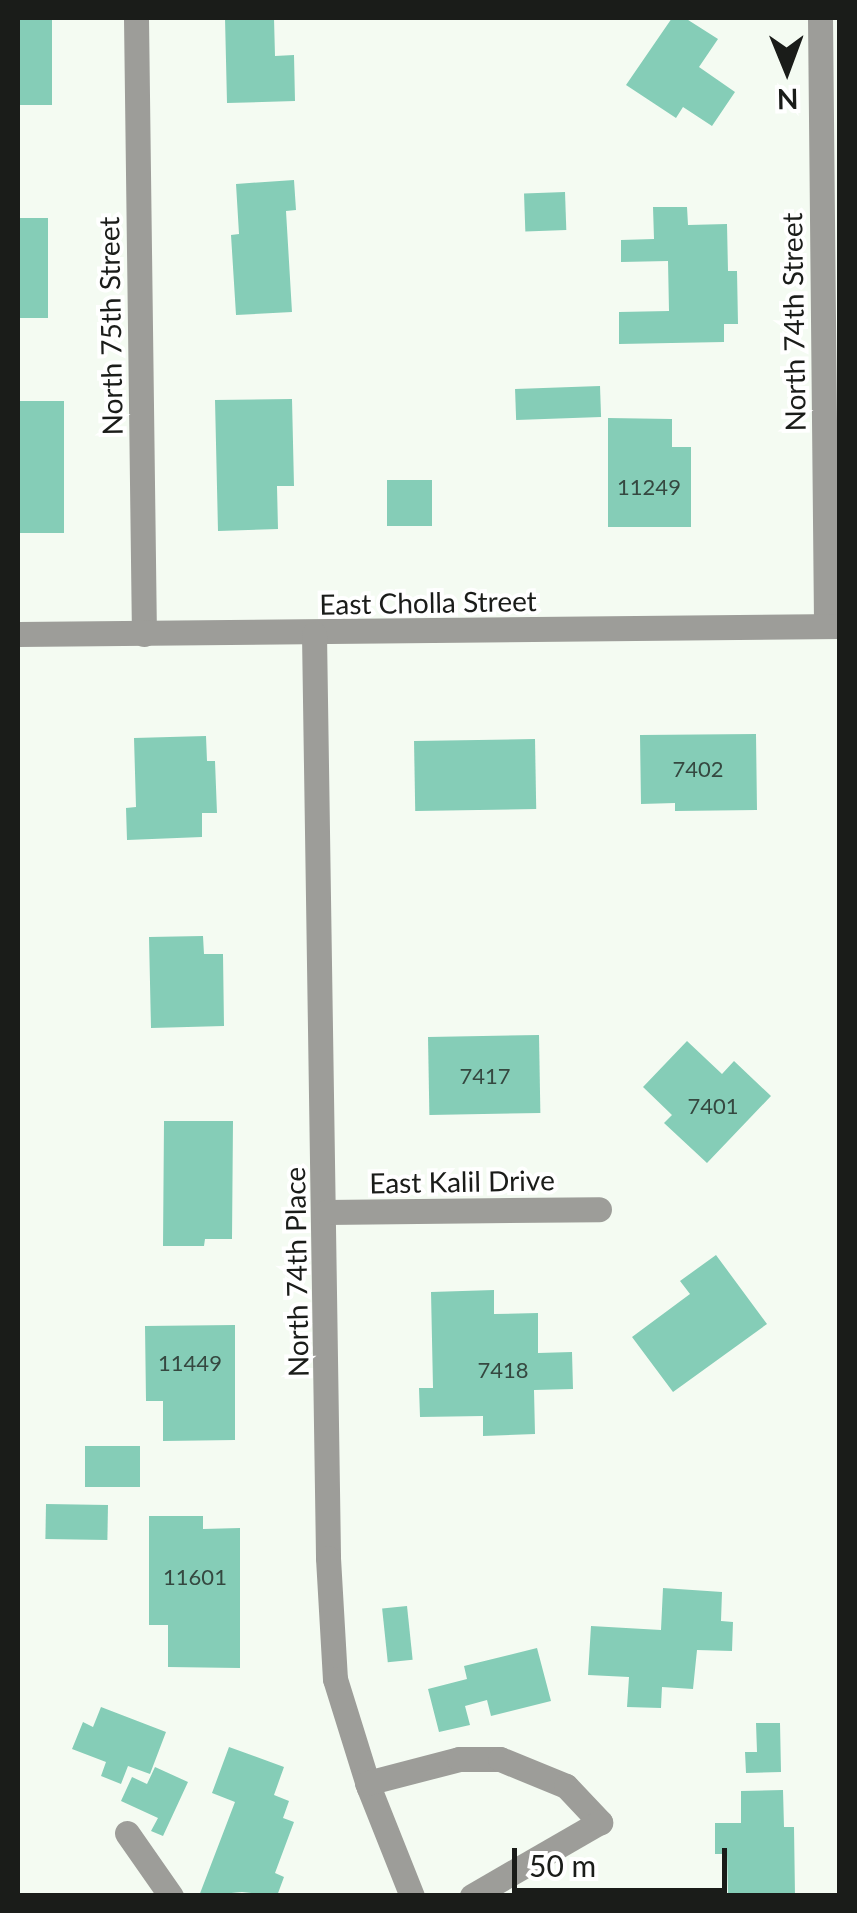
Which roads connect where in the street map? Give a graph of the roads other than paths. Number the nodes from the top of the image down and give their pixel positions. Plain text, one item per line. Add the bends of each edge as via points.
1 (136, 18) edge
2 (820, 18) edge
3 (833, 626) edge
4 (18, 634) edge
5 (144, 634) junction
6 (314, 634) junction
7 (599, 1210) dead end
8 (326, 1212) junction
9 (368, 1782) junction
10 (127, 1833) dead end
11 (171, 1896) edge
12 (412, 1896) edge
13 (472, 1896) edge

1 - 5 street, North 75th Street
2 - 3 street, North 74th Street
3 - 6 street, East Cholla Street
4 - 5 street, East Cholla Street
5 - 6 street, East Cholla Street
6 - 8 street, North 74th Place
7 - 8 street, East Kalil Drive
8 - 9 street, North 74th Place via 335,1679
9 - 12 street, North 74th Place
9 - 13 street via 459,1759 500,1759 566,1786 600,1822
10 - 11 street

